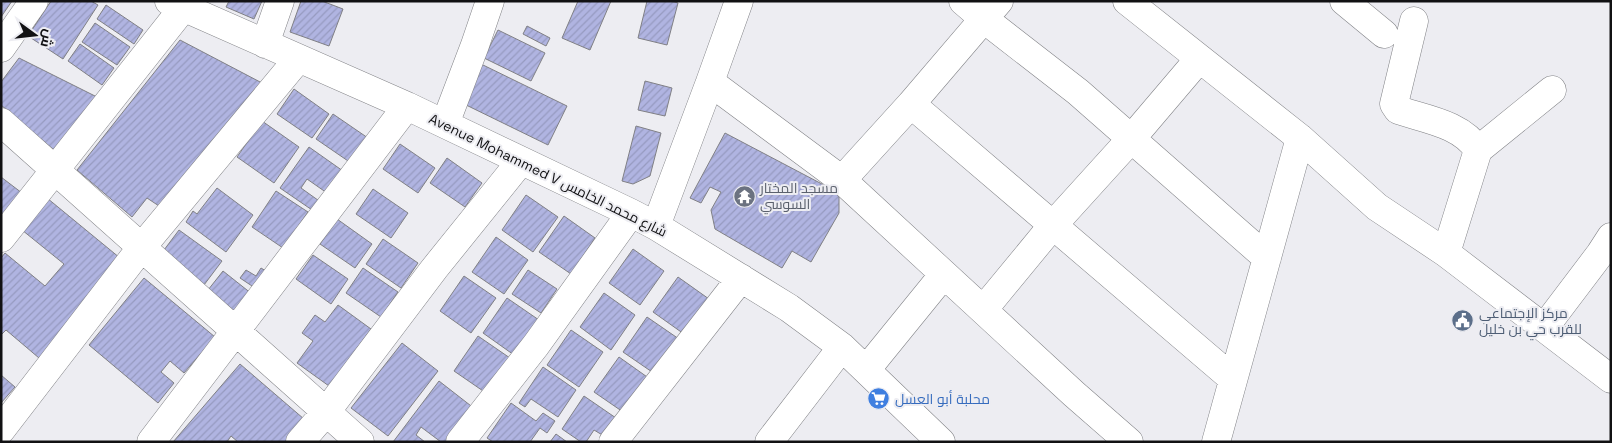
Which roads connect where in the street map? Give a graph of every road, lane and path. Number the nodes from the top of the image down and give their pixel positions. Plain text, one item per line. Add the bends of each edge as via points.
1 (34, 1) edge
2 (280, 1) edge
3 (490, 1) edge
4 (739, 1) edge
5 (963, 1) edge
6 (1127, 1) edge
7 (1344, 1) edge
8 (176, 4) edge
9 (992, 10) edge
10 (1414, 21) dead end
11 (1384, 34) dead end
12 (265, 44) junction
13 (1, 48) edge
14 (298, 58) junction
15 (1199, 59) junction
16 (710, 82) junction
17 (1552, 90) dead end
18 (911, 104) junction
19 (407, 106) junction
20 (1, 122) edge
21 (445, 124) junction
22 (1300, 138) junction
23 (1131, 139) junction
24 (1478, 150) junction
25 (521, 161) junction
26 (55, 171) junction
27 (842, 180) junction
28 (631, 213) junction
29 (1053, 225) junction
30 (656, 226) junction
31 (1611, 237) edge
32 (1, 238) edge
33 (141, 248) junction
34 (1446, 253) junction
35 (1266, 258) junction
36 (944, 274) junction
37 (742, 278) junction
38 (983, 310) junction
39 (1544, 328) junction
40 (236, 331) junction
41 (842, 347) junction
42 (866, 370) junction
43 (1233, 379) junction
44 (1611, 379) edge
45 (326, 412) junction
46 (1, 430) edge
47 (927, 437) edge
48 (151, 442) edge
49 (300, 442) edge
50 (360, 442) edge
51 (460, 442) edge
52 (613, 442) edge
53 (769, 442) edge
54 (1129, 442) edge
55 (1216, 442) edge

1 - 13 street
2 - 12 street
3 - 21 street
4 - 16 street
5 - 9 street
6 - 15 street
7 - 11 street
8 - 12 street, Avenue Mohammed V شارع محمد الخامس
8 - 26 street
9 - 18 street
9 - 23 street
10 - 24 street via 1394,104 1398,110 1446,125 1472,142
12 - 14 street, Avenue Mohammed V شارع محمد الخامس
14 - 19 street, Avenue Mohammed V شارع محمد الخامس
14 - 33 street
15 - 22 street
15 - 23 street
16 - 27 street
16 - 30 street
17 - 24 street
18 - 27 street
18 - 29 street
19 - 21 street, Avenue Mohammed V شارع محمد الخامس
19 - 40 street
20 - 26 street
21 - 25 street, Avenue Mohammed V شارع محمد الخامس
22 - 34 street via 1377,207
22 - 35 street
23 - 29 street
23 - 35 street
24 - 34 street
25 - 28 street, Avenue Mohammed V شارع محمد الخامس
25 - 45 street via 434,268
26 - 32 street
26 - 33 street
27 - 36 street
28 - 30 street, Avenue Mohammed V شارع محمد الخامس
28 - 51 street via 536,345
29 - 38 street
29 - 43 street
30 - 37 street, Avenue Mohammed V شارع محمد الخامس
31 - 39 street
33 - 40 street
33 - 46 street
34 - 39 street
35 - 43 street
36 - 38 street
36 - 42 street
37 - 41 street, Avenue Mohammed V شارع محمد الخامس
37 - 52 street
38 - 54 street
39 - 44 street
40 - 45 street
40 - 48 street
41 - 42 street, Avenue Mohammed V شارع محمد الخامس
41 - 53 street
42 - 47 street, Avenue Mohammed V شارع محمد الخامس
43 - 55 street
45 - 49 street
45 - 50 street

